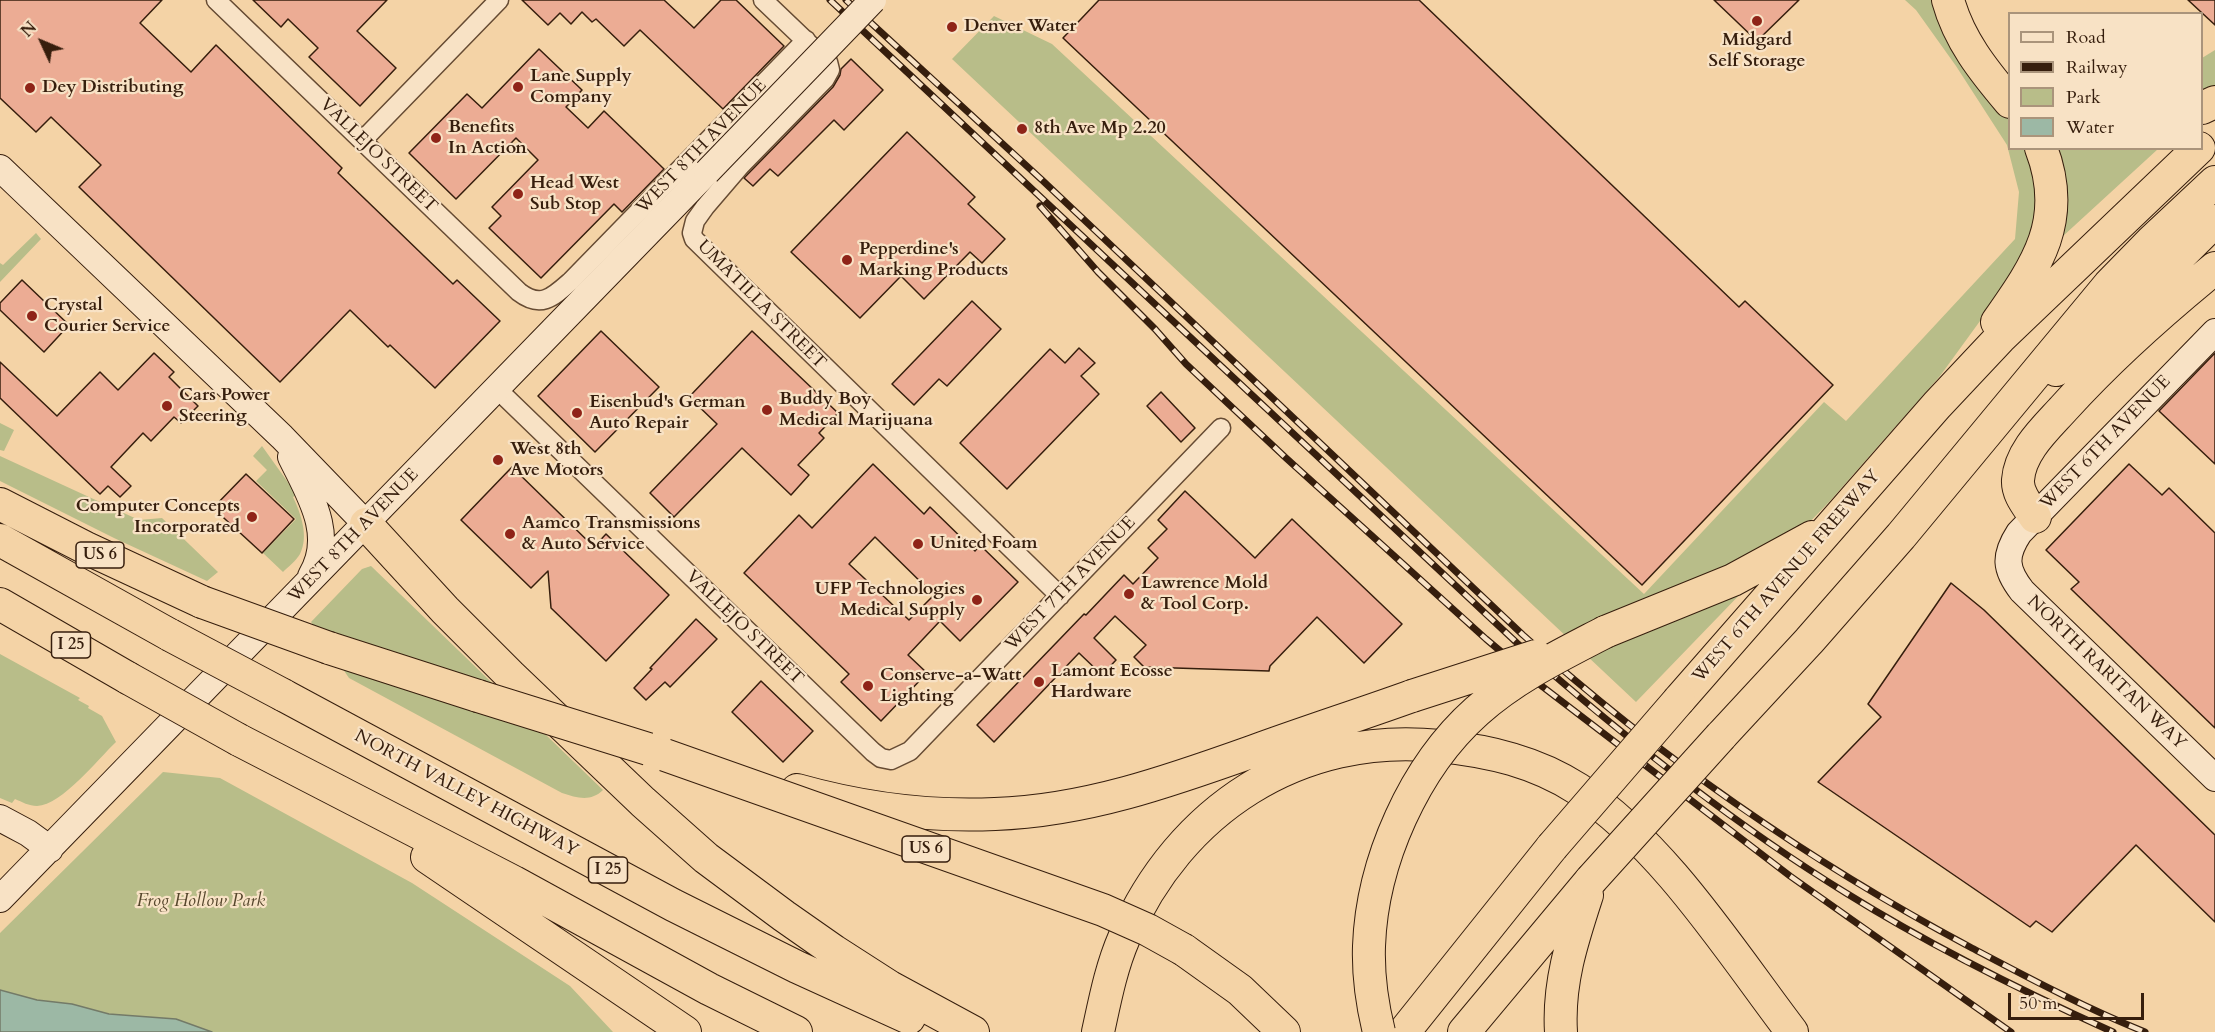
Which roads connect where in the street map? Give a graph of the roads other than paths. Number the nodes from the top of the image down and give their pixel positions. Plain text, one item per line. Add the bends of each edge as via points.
1 (216, 0) edge
2 (499, 0) edge
3 (763, 0) edge
4 (873, 0) edge
5 (1948, 0) edge
6 (1966, 0) edge
7 (806, 40) junction
8 (2008, 70) edge
9 (2008, 100) edge
10 (2215, 134) edge
11 (362, 141) junction
12 (2203, 145) edge
13 (2042, 150) edge
14 (2198, 150) edge
15 (0, 168) edge
16 (2215, 182) edge
17 (2215, 221) edge
18 (2215, 268) edge
19 (545, 300) joint
20 (2215, 332) edge
21 (497, 389) junction
22 (1937, 405) junction
23 (1221, 428) dead end
24 (1985, 436) junction
25 (282, 437) junction
26 (0, 504) edge
27 (2035, 517) junction
28 (366, 524) junction
29 (1831, 526) junction
30 (0, 540) edge
31 (2007, 561) joint
32 (302, 590) junction
33 (1059, 596) junction
34 (5, 607) edge
35 (1605, 632) junction
36 (665, 755) junction
37 (891, 760) joint
38 (2215, 778) edge
39 (317, 782) junction
40 (0, 818) edge
41 (50, 849) junction
42 (1592, 879) junction
43 (0, 899) edge
44 (1099, 1031) edge
45 (685, 1032) edge
46 (796, 1032) edge
47 (940, 1032) edge
48 (973, 1032) edge
49 (1284, 1032) edge
50 (1379, 1032) edge
51 (1404, 1032) edge
52 (1464, 1032) edge
53 (1561, 1032) edge
54 (1792, 1032) edge

1 - 11 street, VALLEJO STREET
2 - 11 street
3 - 7 street
4 - 21 main road, WEST 8TH AVENUE, bridge
5 - 9 highway via 1960,35
6 - 8 highway via 1982,37
7 - 19 street, WEST 8TH AVENUE via 571,281
7 - 33 street, UMATILLA STREET via 828,62 830,70 825,79 705,207 695,221 694,239
10 - 12 highway, WEST 6TH AVENUE FREEWAY
11 - 19 street, VALLEJO STREET via 519,292 528,299
13 - 22 highway via 2052,197 2049,230 2040,255 2024,284
14 - 22 highway, WEST 6TH AVENUE FREEWAY via 2000,338
15 - 25 main road
16 - 24 highway via 2109,285
17 - 24 highway via 2124,311
18 - 27 highway via 2115,353 2038,438 2024,460 2018,482
20 - 27 main road, WEST 6TH AVENUE
21 - 28 main road, WEST 8TH AVENUE
21 - 37 street, VALLEJO STREET via 873,752
22 - 29 highway, WEST 6TH AVENUE FREEWAY
23 - 33 street, WEST 7TH AVENUE
24 - 42 highway, bridge via 1809,641
25 - 28 main road
25 - 32 main road via 321,528 320,554
26 - 36 highway, US 6, bridge via 202,602 329,648
27 - 31 main road, WEST 6TH AVENUE via 2013,543
28 - 32 main road, WEST 8TH AVENUE
28 - 48 highway via 510,675 706,858 853,963
29 - 35 highway via 1754,570
29 - 51 highway, WEST 6TH AVENUE FREEWAY, bridge via 1552,847
30 - 47 highway, NORTH VALLEY HIGHWAY / I 25, bridge via 673,905
31 - 38 main road, NORTH RARITAN WAY via 2022,591
32 - 41 main road, WEST 8TH AVENUE
33 - 37 street, WEST 7TH AVENUE via 910,751
34 - 39 highway, I 25, bridge
35 - 36 highway, bridge via 1145,788 1044,809 958,814 879,808 809,794
35 - 50 highway, bridge via 1497,694 1459,729 1416,788 1393,838 1372,917 1369,970
36 - 49 highway, US 6, bridge via 1132,923 1203,963 1240,990
39 - 45 highway
39 - 46 highway, I 25
40 - 41 main road
41 - 43 main road, WEST 8TH AVENUE
42 - 52 highway
42 - 53 highway via 1565,966 1560,996
44 - 54 highway via 1117,957 1139,907 1177,852 1203,824 1240,794 1282,769 1346,750 1404,744 1454,747 1518,760 1594,800 1638,838 1670,874

